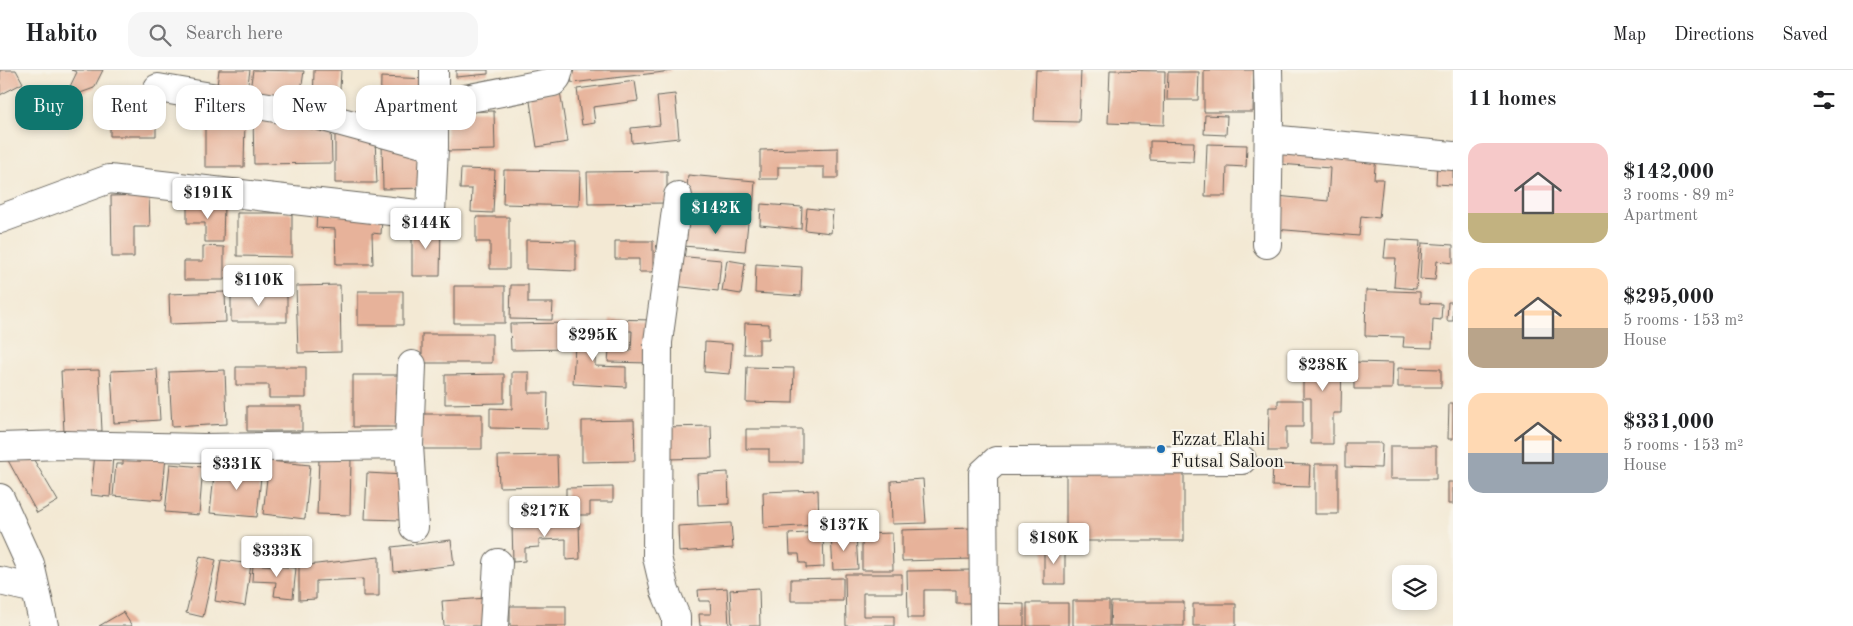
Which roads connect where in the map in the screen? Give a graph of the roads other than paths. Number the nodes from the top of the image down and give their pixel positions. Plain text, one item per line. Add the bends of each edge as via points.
1 (434, 70) edge
2 (559, 70) edge
3 (1268, 70) edge
4 (434, 85) edge
5 (166, 89) edge
6 (476, 97) edge
7 (434, 130) edge
8 (1269, 139) junction
9 (434, 147) junction
10 (1453, 156) edge
11 (678, 196) dead end
12 (0, 219) edge
13 (1267, 244) dead end
14 (412, 364) dead end
15 (410, 445) junction
16 (0, 447) edge
17 (1242, 460) dead end
18 (0, 498) edge
19 (414, 527) dead end
20 (498, 563) dead end
21 (0, 581) edge
22 (36, 589) junction
23 (44, 626) edge
24 (494, 626) edge
25 (676, 626) edge
26 (984, 626) edge

1 - 4 street
2 - 6 street via 558,78 552,82
3 - 8 street
5 - 9 street via 316,115
7 - 9 street
8 - 10 street
8 - 13 street
9 - 12 street via 432,209 426,215 109,179
11 - 25 street via 658,342 657,538 657,557
14 - 15 street
15 - 16 street
15 - 19 street
17 - 26 street via 996,461 983,473
18 - 22 street via 30,564
20 - 24 street
21 - 22 street
22 - 23 street

